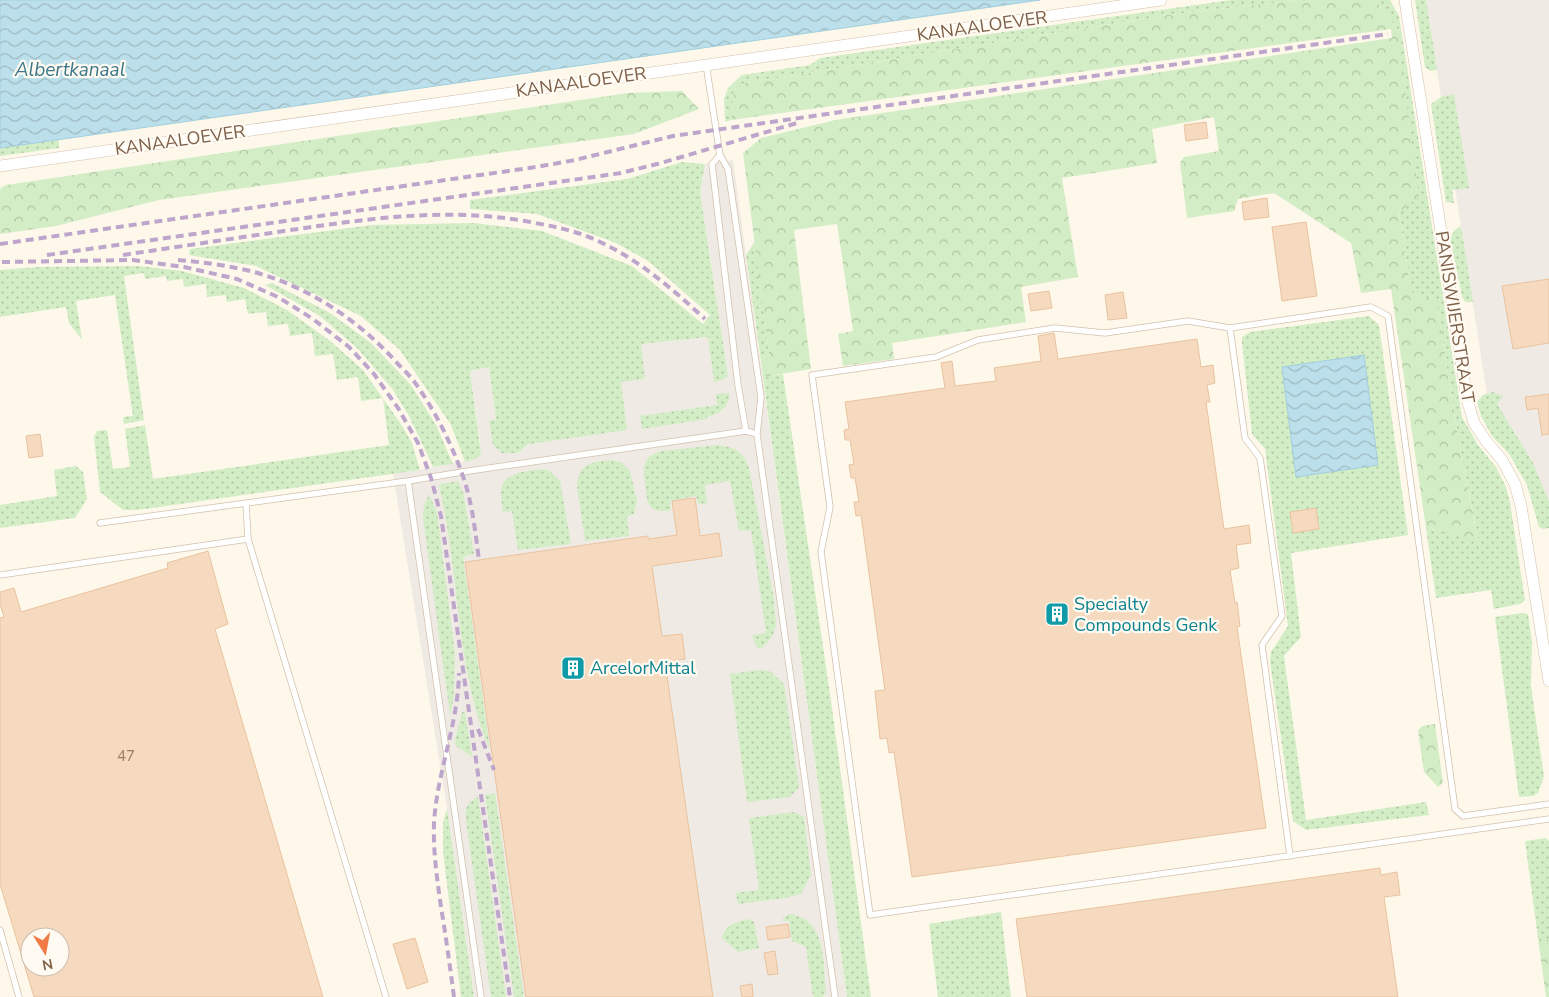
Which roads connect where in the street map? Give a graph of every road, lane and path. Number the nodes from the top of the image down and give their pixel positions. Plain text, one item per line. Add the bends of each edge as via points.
1 (1161, 0) edge
2 (1405, 0) edge
3 (706, 64) junction
4 (720, 156) junction
5 (0, 166) edge
6 (1230, 328) junction
7 (746, 431) junction
8 (757, 434) junction
9 (408, 482) junction
10 (246, 503) junction
11 (100, 523) dead end
12 (248, 539) junction
13 (0, 576) edge
14 (1549, 681) edge
15 (1549, 804) edge
16 (1549, 819) edge
17 (1290, 856) junction
18 (0, 930) edge
19 (20, 997) edge
20 (386, 997) edge
21 (481, 997) edge
22 (835, 997) edge

1 - 3 street, KANAALOEVER
2 - 14 street, PANISWIJERSTRAAT via 1467,399 1474,422 1502,460 1517,491
3 - 4 lane
3 - 5 street, KANAALOEVER
4 - 7 lane via 712,164
4 - 8 lane via 728,169 761,397
6 - 15 lane via 1371,307 1388,316 1455,809 1463,816
6 - 17 lane via 1245,438 1260,458 1282,616 1262,645
6 - 17 lane via 1188,321 1105,333 1046,329 978,340 936,357 812,375 830,507 820,552 870,915
7 - 8 lane
7 - 9 lane
8 - 22 lane
9 - 10 lane
9 - 21 lane
10 - 11 lane
10 - 12 lane
12 - 13 lane
12 - 20 lane
16 - 17 lane
18 - 19 lane

